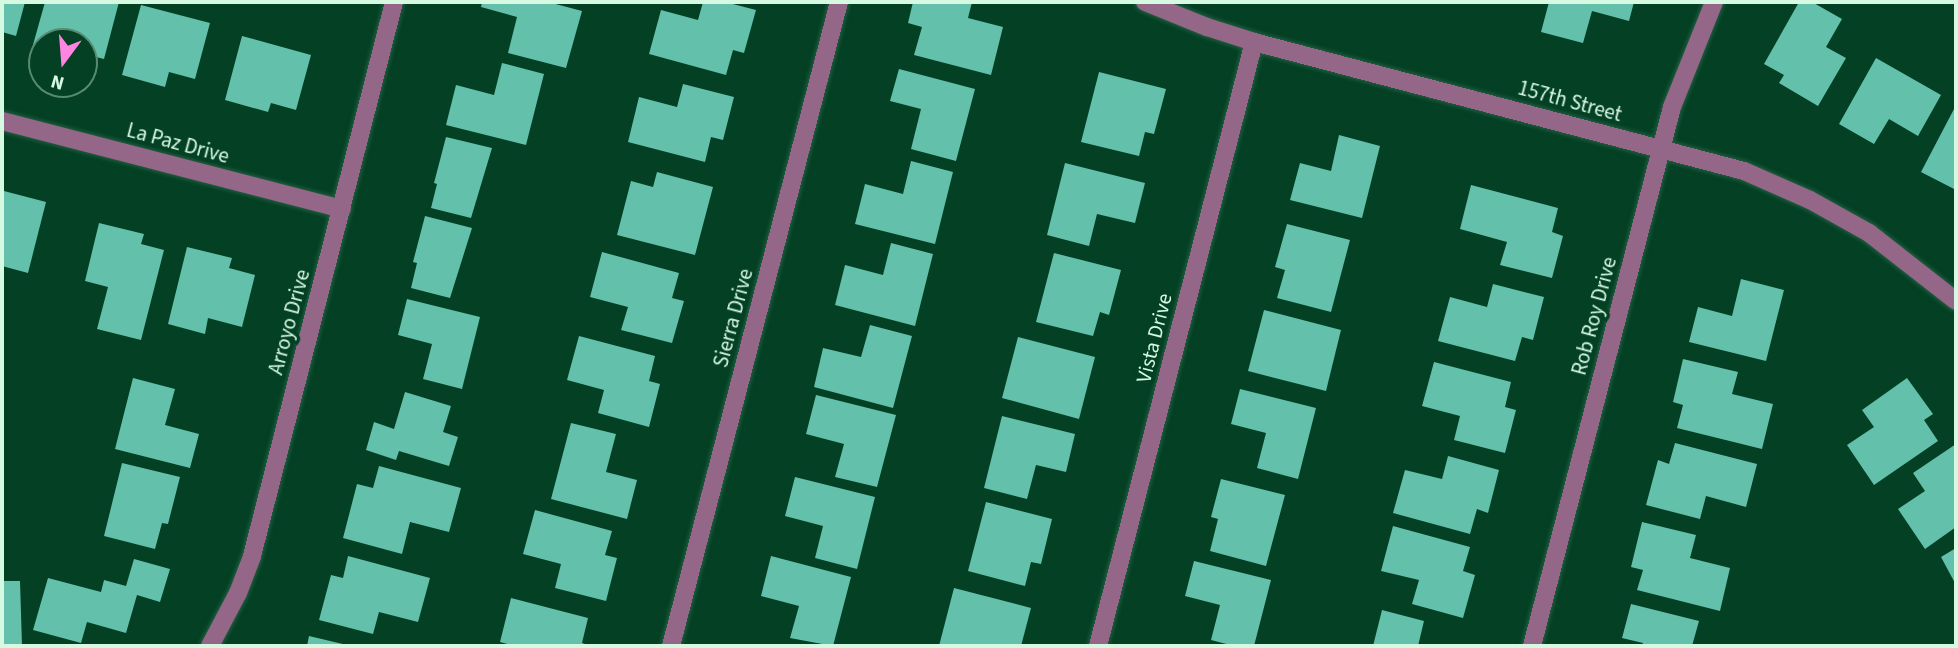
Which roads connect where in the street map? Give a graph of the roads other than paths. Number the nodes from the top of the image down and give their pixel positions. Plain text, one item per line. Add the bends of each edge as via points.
1 (394, 2) edge
2 (839, 2) edge
3 (1145, 2) edge
4 (1714, 2) edge
5 (1254, 42) junction
6 (2, 121) edge
7 (1662, 149) junction
8 (342, 209) junction
9 (1956, 301) edge
10 (210, 646) edge
11 (671, 646) edge
12 (1098, 646) edge
13 (1532, 646) edge

1 - 8 street, Arroyo Drive
2 - 11 street, Sierra Drive
3 - 5 street, 157th Street
4 - 7 street, Rob Roy Drive via 1672,107
5 - 7 street, 157th Street
5 - 12 street, Vista Drive
6 - 8 street, La Paz Drive
7 - 9 street, 157th Street via 1744,171 1810,200 1869,233
7 - 13 street, Rob Roy Drive
8 - 10 street, Arroyo Drive via 252,556

